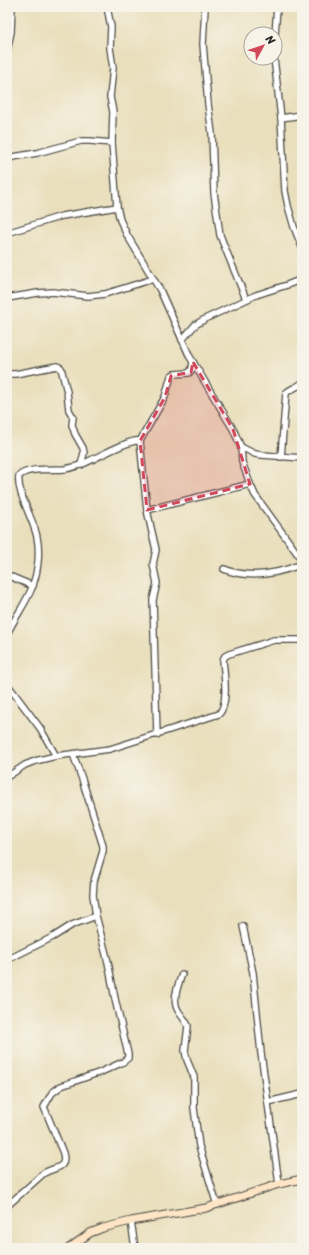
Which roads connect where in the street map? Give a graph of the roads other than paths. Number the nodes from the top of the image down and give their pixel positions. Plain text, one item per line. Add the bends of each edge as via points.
1 (12, 7) edge
2 (107, 7) edge
3 (205, 7) edge
4 (277, 7) edge
5 (276, 26) edge
6 (7, 51) edge
7 (275, 66) edge
8 (302, 115) edge
9 (281, 118) junction
10 (112, 143) junction
11 (7, 158) edge
12 (117, 207) junction
13 (7, 233) edge
14 (302, 247) edge
15 (153, 279) junction
16 (302, 279) edge
17 (7, 298) edge
18 (246, 299) junction
19 (182, 340) junction
20 (193, 362) junction
21 (7, 374) edge
22 (302, 383) edge
23 (140, 441) junction
24 (241, 447) junction
25 (281, 457) junction
26 (302, 458) edge
27 (81, 465) junction
28 (250, 484) junction
29 (147, 510) junction
30 (302, 560) edge
31 (302, 564) edge
32 (224, 569) dead end
33 (7, 575) edge
34 (33, 586) junction
35 (7, 634) edge
36 (302, 640) edge
37 (7, 684) edge
38 (157, 735) junction
39 (73, 754) junction
40 (56, 756) junction
41 (7, 777) edge
42 (96, 916) junction
43 (243, 926) dead end
44 (7, 960) edge
45 (182, 974) dead end
46 (302, 1094) edge
47 (268, 1102) junction
48 (302, 1178) edge
49 (279, 1184) junction
50 (217, 1205) junction
51 (7, 1206) edge
52 (131, 1221) junction
53 (69, 1248) edge
54 (135, 1248) edge

1 - 6 street
2 - 10 street via 111,27 110,48 113,68 110,97 113,112
3 - 18 street via 203,44 216,210 220,235
4 - 5 street
7 - 9 street
8 - 9 street
9 - 14 street via 285,191
10 - 11 street via 81,141
10 - 12 street
12 - 13 street via 62,216
12 - 15 street via 127,234
15 - 17 street via 105,294 88,296 38,292
15 - 19 street
16 - 18 street
18 - 19 street via 195,325
19 - 20 street
20 - 23 street via 189,373 171,376 164,398
20 - 24 street via 228,419
21 - 27 street via 57,366 61,368 69,410 73,417 73,428 83,448
22 - 25 street via 286,393
23 - 27 street via 123,445
23 - 29 street
24 - 25 street via 255,454
24 - 28 street via 242,462
25 - 26 street
27 - 34 street via 26,472 19,476 19,483 37,536 38,564
28 - 29 street
28 - 30 street via 263,507
29 - 38 street via 156,550 154,564 157,583 153,600
31 - 32 street via 261,575 234,573
33 - 34 street
34 - 35 street
36 - 38 street via 274,640 225,656 222,712
37 - 40 street via 40,728
38 - 39 street via 110,749
39 - 40 street
39 - 42 street via 103,846 93,890
40 - 41 street via 25,765
42 - 44 street via 72,925
42 - 51 street via 128,1058 101,1072 61,1086 52,1093 44,1107 63,1153 64,1163 44,1173
43 - 47 street via 253,973
45 - 50 street via 175,996 176,1004 188,1026 185,1051 194,1077 194,1108 199,1146
46 - 47 street
47 - 49 street
48 - 49 street
49 - 50 street
50 - 52 street
52 - 53 street via 90,1233
52 - 54 street

